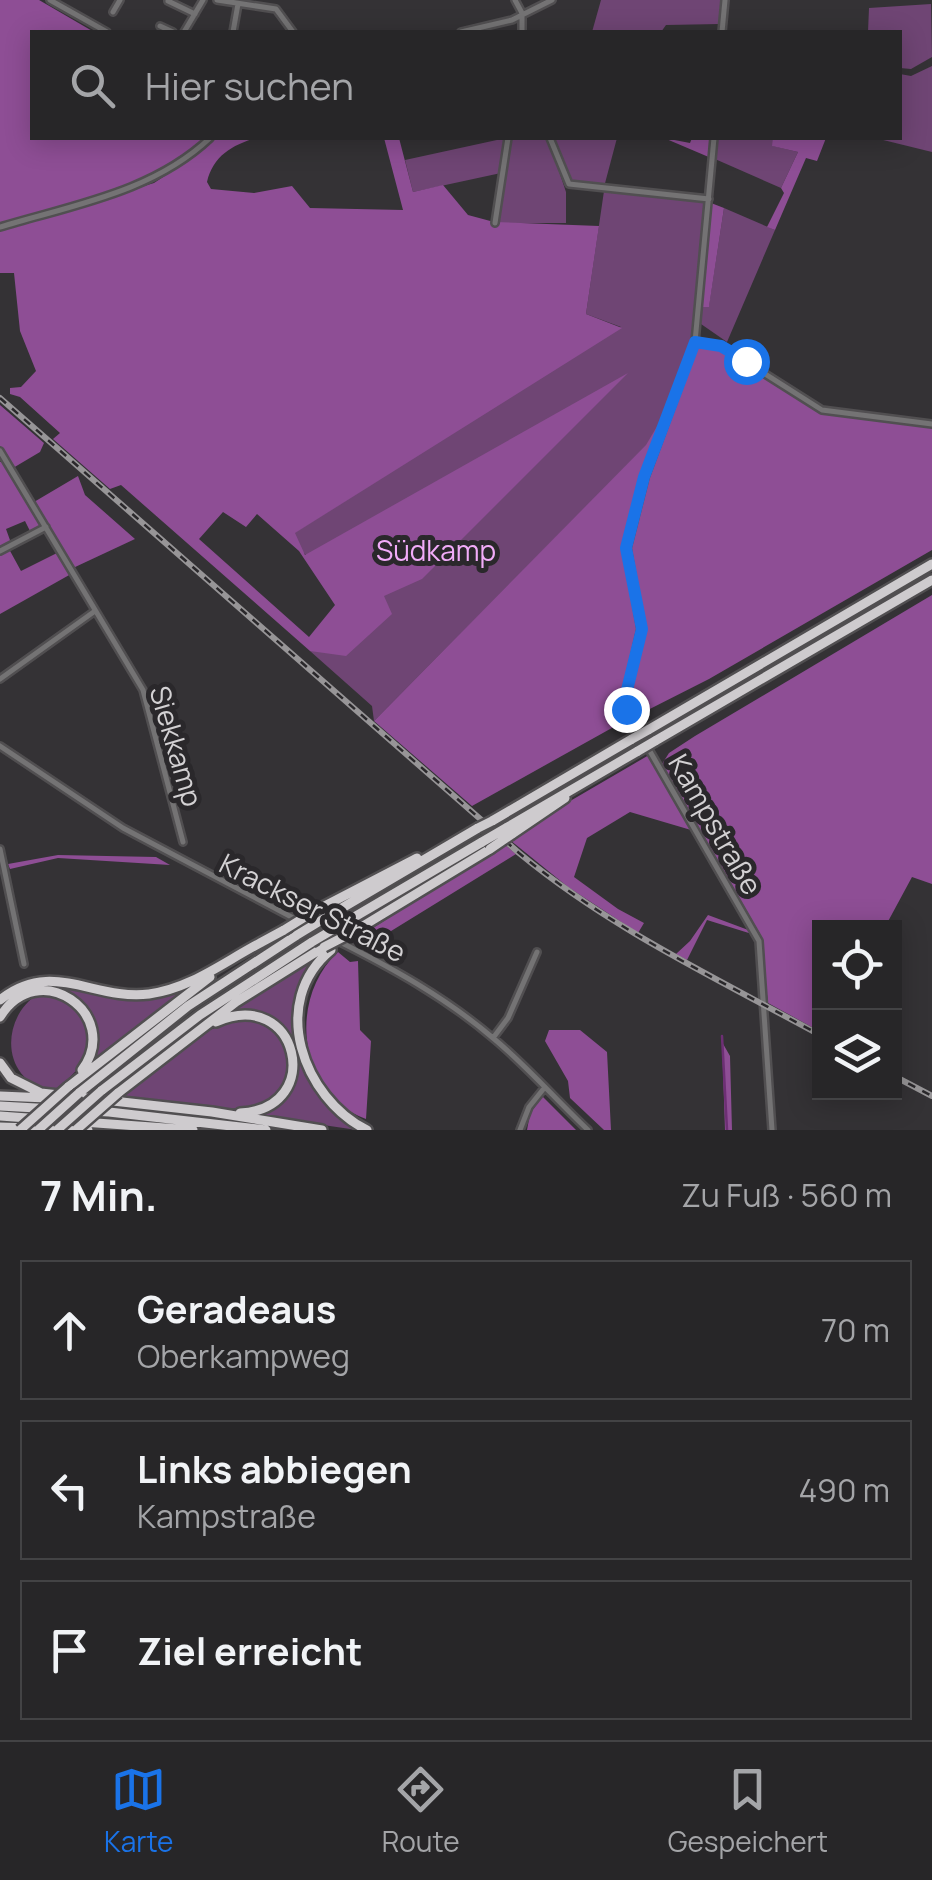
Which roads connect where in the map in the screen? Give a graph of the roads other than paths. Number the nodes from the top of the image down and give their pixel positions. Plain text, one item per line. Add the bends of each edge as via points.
1 (50, 0) edge
2 (120, 0) edge
3 (204, 0) edge
4 (216, 0) edge
5 (515, 0) edge
6 (552, 0) edge
7 (724, 0) edge
8 (168, 1) edge
9 (255, 3) edge
10 (238, 4) junction
11 (113, 12) dead end
12 (195, 14) junction
13 (522, 16) junction
14 (160, 26) dead end
15 (103, 30) edge
16 (169, 30) edge
17 (185, 30) edge
18 (233, 30) edge
19 (292, 30) edge
20 (470, 30) edge
21 (522, 30) edge
22 (722, 30) edge
23 (208, 140) edge
24 (508, 140) edge
25 (551, 140) edge
26 (714, 140) edge
27 (709, 199) junction
28 (496, 224) dead end
29 (0, 227) edge
30 (695, 342) junction
31 (932, 424) edge
32 (0, 450) edge
33 (46, 527) junction
34 (0, 551) edge
35 (932, 564) edge
36 (932, 580) edge
37 (96, 611) junction
38 (0, 679) edge
39 (0, 746) edge
40 (183, 842) dead end
41 (486, 846) junction
42 (0, 849) edge
43 (442, 849) junction
44 (3, 875) edge
45 (262, 942) junction
46 (327, 948) junction
47 (537, 952) dead end
48 (24, 964) dead end
49 (0, 1000) edge
50 (0, 1017) edge
51 (200, 1030) junction
52 (494, 1038) junction
53 (0, 1062) edge
54 (68, 1088) junction
55 (544, 1088) junction
56 (0, 1096) edge
57 (82, 1096) junction
58 (0, 1106) edge
59 (212, 1112) junction
60 (0, 1116) edge
61 (0, 1126) edge
62 (58, 1129) edge
63 (20, 1130) edge
64 (38, 1130) edge
65 (76, 1130) edge
66 (88, 1130) edge
67 (193, 1130) edge
68 (266, 1130) edge
69 (322, 1130) edge
70 (367, 1130) edge
71 (520, 1130) edge
72 (588, 1130) edge
73 (772, 1130) edge

1 - 15 street
2 - 11 street
3 - 12 street
4 - 10 street
5 - 13 street
6 - 13 street
7 - 22 street
8 - 12 street
9 - 10 street
9 - 19 street via 276,9
10 - 18 street
12 - 17 street
13 - 20 street
13 - 21 street
14 - 16 street
23 - 29 street via 152,180
24 - 28 street
25 - 27 street via 568,184
26 - 27 street, Kampstraße
27 - 30 street, Kampstraße
30 - 31 street via 721,346 822,410
30 - 73 street, Kampstraße via 644,477 626,548 642,629 625,698 759,941
32 - 33 street, Siekkamp
33 - 34 street
33 - 37 street, Siekkamp
35 - 43 highway, bridge
36 - 41 highway, bridge
37 - 38 street
37 - 40 street, Siekkamp via 143,690
39 - 52 street, Krackser Straße via 138,837 428,989
41 - 46 highway, bridge
41 - 62 highway, bridge via 339,926 200,1015
42 - 44 street
43 - 45 highway, bridge
43 - 57 highway, bridge via 188,1006
44 - 48 street
45 - 49 highway via 205,975 154,993 117,994 49,981 21,986
45 - 54 highway
46 - 51 highway
46 - 70 highway via 305,988 299,1039 321,1094
47 - 52 street
50 - 54 highway via 31,992 52,991 77,1003 92,1044
51 - 59 highway via 227,1017 257,1016 286,1036 294,1058 290,1082 274,1102 246,1113
51 - 65 highway, bridge
52 - 55 street, Krackser Straße
53 - 57 highway via 30,1088
54 - 63 highway, bridge
55 - 71 street
55 - 72 street, Krackser Straße
56 - 57 highway
57 - 59 highway
57 - 64 highway, bridge
58 - 68 highway
59 - 69 highway
60 - 67 highway
61 - 62 highway
62 - 66 highway

